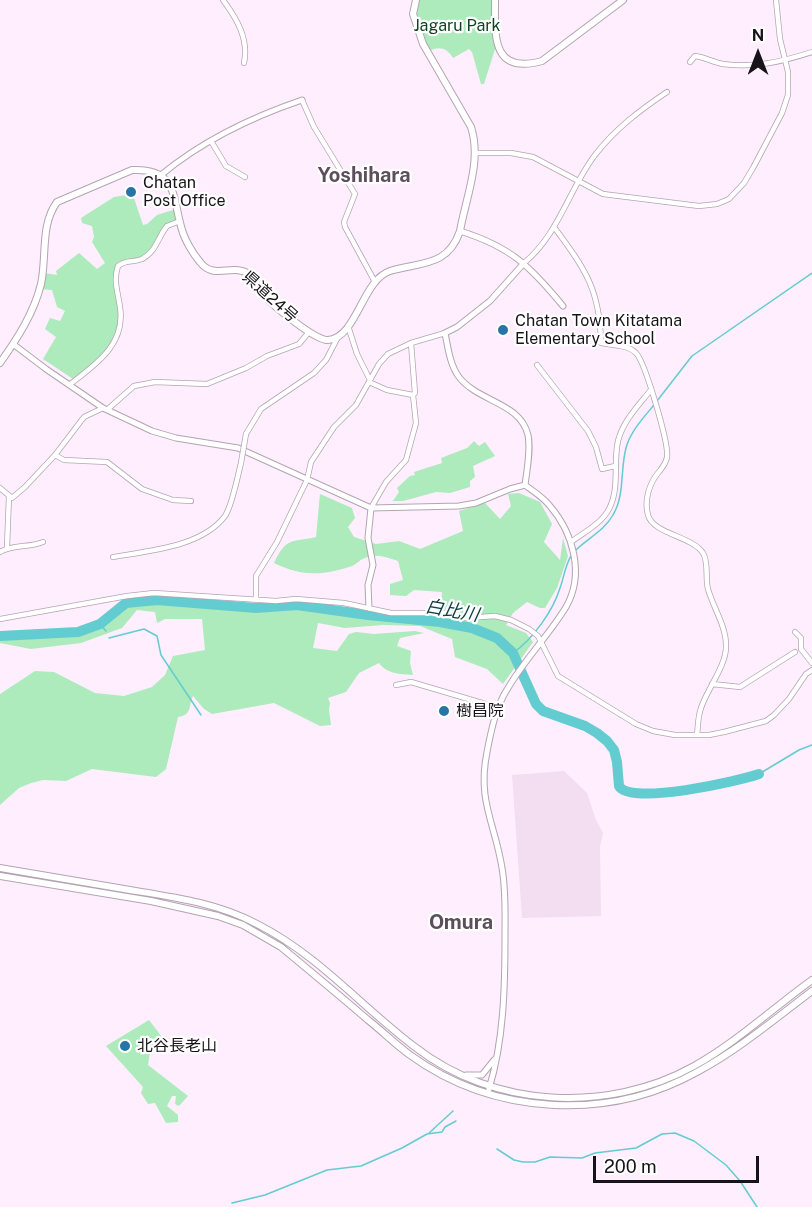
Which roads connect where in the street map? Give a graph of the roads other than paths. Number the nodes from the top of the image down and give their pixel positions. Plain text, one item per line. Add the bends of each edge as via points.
1 (223, 0) edge
2 (495, 0) edge
3 (623, 0) edge
4 (776, 0) edge
5 (414, 2) edge
6 (812, 52) edge
7 (786, 60) junction
8 (690, 62) dead end
9 (244, 63) dead end
10 (667, 92) dead end
11 (302, 100) joint
12 (212, 141) junction
13 (476, 153) junction
14 (161, 175) junction
15 (245, 177) dead end
16 (579, 182) junction
17 (180, 221) junction
18 (554, 227) junction
19 (460, 231) junction
20 (524, 263) junction
21 (375, 282) junction
22 (563, 306) dead end
23 (348, 326) junction
24 (309, 332) junction
25 (445, 333) junction
26 (338, 337) junction
27 (411, 343) junction
28 (13, 344) junction
29 (0, 363) edge
30 (537, 365) dead end
31 (369, 381) junction
32 (69, 385) junction
33 (650, 391) junction
34 (413, 395) junction
35 (106, 408) junction
36 (55, 454) junction
37 (615, 466) junction
38 (307, 480) junction
39 (525, 485) junction
40 (0, 488) edge
41 (9, 496) junction
42 (191, 501) dead end
43 (371, 508) junction
44 (44, 543) dead end
45 (572, 543) junction
46 (7, 547) junction
47 (0, 552) edge
48 (113, 557) dead end
49 (256, 600) junction
50 (369, 608) junction
51 (0, 619) edge
52 (795, 632) dead end
53 (539, 639) junction
54 (795, 652) dead end
55 (812, 663) edge
56 (812, 670) edge
57 (712, 684) junction
58 (396, 685) dead end
59 (499, 708) junction
60 (697, 735) junction
61 (0, 868) edge
62 (0, 876) edge
63 (812, 980) edge
64 (812, 991) edge
65 (495, 1059) junction
66 (458, 1074) junction
67 (490, 1086) junction
68 (488, 1094) junction

1 - 9 street via 239,24 246,51
2 - 3 main road via 497,47 509,61 518,64 542,61
4 - 7 street
5 - 13 main road via 413,14 423,44 471,127
6 - 7 street
7 - 8 street via 748,66 695,56
7 - 16 street via 786,104 744,183 729,199 708,206 678,204 603,194
10 - 16 street via 621,126 594,156
11 - 12 street via 270,111
11 - 21 street via 355,194 345,227
12 - 14 street
12 - 15 street via 226,166
13 - 16 street via 533,157
13 - 19 main road
14 - 17 main road, 県道24号 via 171,184
14 - 28 main road via 145,169 132,170 57,202 47,221 36,302
16 - 18 street
17 - 24 main road, 県道24号 via 183,233 206,268 247,272 263,295
17 - 32 street via 167,226 159,243 145,257 118,266 115,281 121,319 116,341
18 - 20 street
18 - 33 street via 591,281 599,306 601,343 636,354
19 - 20 street via 499,245
19 - 21 main road via 457,242 445,255 389,271
20 - 22 street
20 - 25 street via 490,301
21 - 23 main road
23 - 26 main road
23 - 31 street
24 - 26 main road, 県道24号 via 322,339
24 - 35 street via 299,344 207,384 155,382 134,386
25 - 27 street
25 - 39 street via 460,378 480,394 513,411 523,423 528,438
26 - 48 street, bridge via 315,374 261,409 246,434 225,516 205,534 176,545
27 - 31 street via 388,354
27 - 34 street
28 - 29 main road
28 - 32 street
30 - 37 street via 588,431 602,469
31 - 34 street via 387,390
31 - 38 street via 356,405 334,428 311,462
32 - 35 street
33 - 37 street via 621,432
33 - 57 street via 664,431 667,457 650,484 648,516 652,524 693,544 703,554 709,591 726,642 726,652
34 - 43 street via 416,423 406,460 386,482
35 - 36 street via 84,417
35 - 38 street via 152,431 238,448
36 - 41 street via 25,487 12,498
36 - 42 street via 64,460 107,462 142,489 173,500
37 - 45 street via 614,495 607,512
38 - 43 street
38 - 49 street via 256,576
39 - 43 street via 459,506
39 - 45 street via 551,507
40 - 41 street
41 - 46 street
43 - 50 street via 368,538 373,565 368,585
44 - 46 street
45 - 53 street via 575,578 570,598
46 - 47 street
49 - 50 street via 296,599
49 - 51 street via 154,593
50 - 53 street via 391,613 450,613 466,618 495,616 529,629
52 - 55 street
53 - 59 street
53 - 60 street via 558,676 636,724 665,734
54 - 57 street via 740,687
56 - 60 street via 766,721
57 - 60 street via 701,707
58 - 59 street via 411,682
59 - 65 street via 486,753 483,796 505,895 505,981
61 - 66 main road via 194,902 251,921 306,956 415,1047
62 - 68 main road via 172,906 243,925 281,947 409,1054
63 - 67 main road via 707,1059 644,1087 570,1098
64 - 68 main road via 722,1057 650,1093 571,1106
65 - 66 street via 482,1075
65 - 67 street
66 - 67 main road
67 - 68 street

